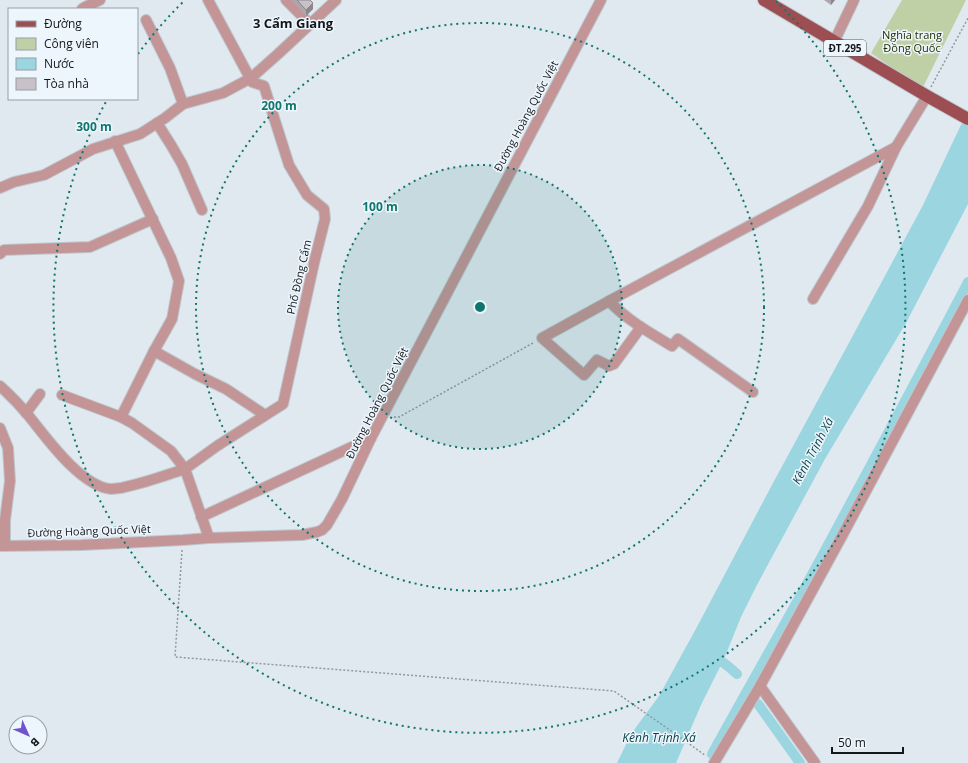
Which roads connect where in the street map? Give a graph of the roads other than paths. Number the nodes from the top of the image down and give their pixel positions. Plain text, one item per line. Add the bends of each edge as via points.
1 (100, 0) edge
2 (208, 0) edge
3 (286, 0) edge
4 (336, 0) edge
5 (601, 0) edge
6 (764, 0) edge
7 (854, 0) edge
8 (84, 8) edge
9 (146, 20) dead end
10 (310, 24) junction
11 (834, 42) junction
12 (251, 78) junction
13 (927, 96) junction
14 (183, 104) junction
15 (968, 119) edge
16 (156, 123) junction
17 (115, 141) junction
18 (896, 147) junction
19 (0, 188) edge
20 (202, 210) dead end
21 (153, 219) junction
22 (0, 254) edge
23 (813, 299) dead end
24 (968, 300) edge
25 (609, 301) junction
26 (641, 327) junction
27 (154, 351) junction
28 (0, 386) edge
29 (753, 392) dead end
30 (40, 394) dead end
31 (62, 395) dead end
32 (26, 413) junction
33 (265, 415) junction
34 (121, 417) junction
35 (0, 428) edge
36 (371, 438) junction
37 (185, 469) junction
38 (3, 507) edge
39 (201, 517) junction
40 (209, 538) junction
41 (2, 546) edge
42 (760, 686) junction
43 (714, 763) edge
44 (815, 763) edge

1 - 8 street
2 - 12 street, Phố Đồng Cẩm
3 - 10 street
4 - 10 street
5 - 36 street, Đường Hoàng Quốc Việt
6 - 11 main road, ĐT.295
7 - 11 street
9 - 14 street via 170,68
10 - 12 street
11 - 13 main road, ĐT.295
12 - 14 street via 223,93
12 - 33 street, Phố Đồng Cẩm via 252,82 264,86 289,165 307,195 324,209 325,219 283,404
13 - 15 main road, ĐT.295
13 - 18 street
14 - 16 street
16 - 17 street via 140,134
16 - 20 street via 182,164
17 - 19 street via 93,149 44,175
17 - 21 street
18 - 23 street via 868,206
18 - 25 street
21 - 22 street via 90,246 4,250
21 - 27 street via 179,281 172,319
24 - 42 street
25 - 26 street
25 - 26 street via 542,338 584,375 597,360 607,366 614,364
26 - 29 street via 672,346 678,340
27 - 33 street via 226,389
27 - 34 street
28 - 32 street, Phố Đồng Cẩm
30 - 32 street
31 - 34 street
32 - 37 street, Phố Đồng Cẩm via 64,458 84,477 102,487 111,489 134,485
33 - 37 street, Phố Đồng Cẩm
34 - 37 street via 171,451
35 - 38 street via 8,448 10,481
36 - 39 street
36 - 40 street, Đường Hoàng Quốc Việt via 332,518 322,530 302,535
37 - 39 street
38 - 41 street via 5,520
39 - 40 street
40 - 41 street, Đường Hoàng Quốc Việt via 81,545
42 - 43 street
42 - 44 street

